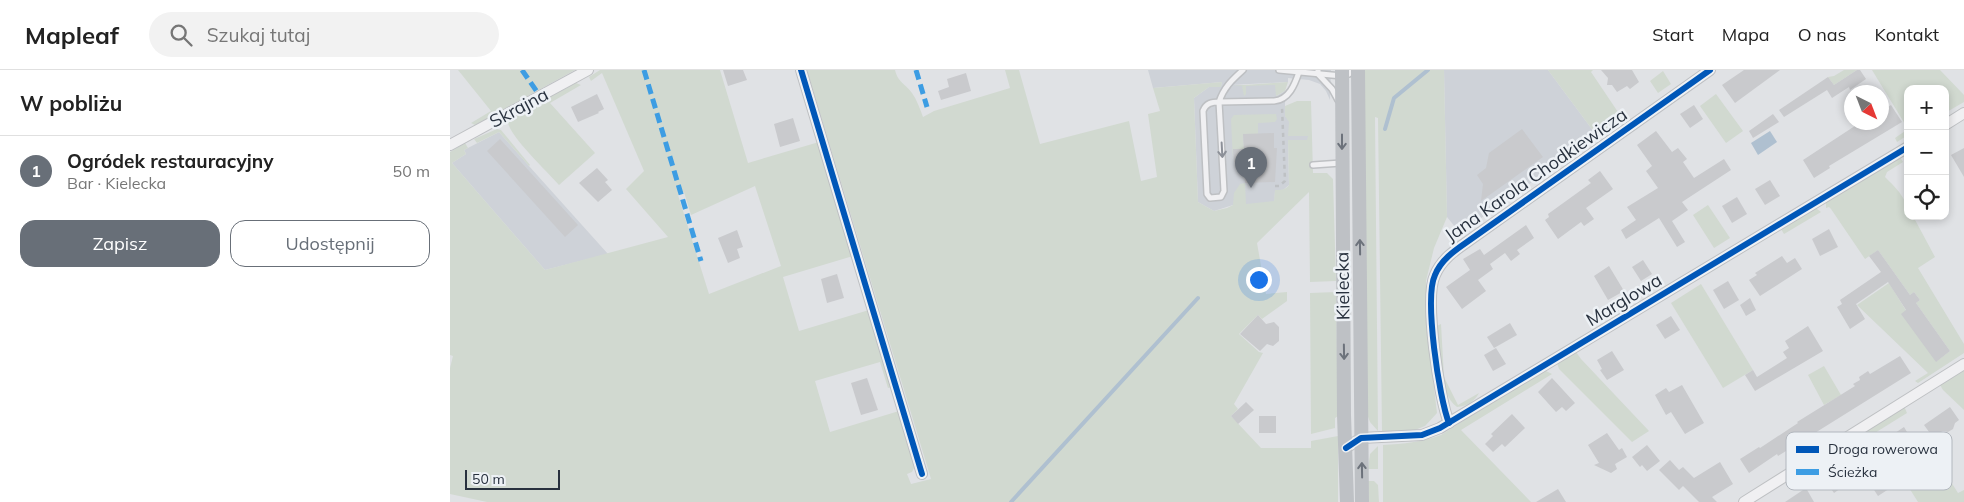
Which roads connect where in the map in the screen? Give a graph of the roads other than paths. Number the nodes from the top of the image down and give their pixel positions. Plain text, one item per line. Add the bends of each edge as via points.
1 (588, 70) edge
2 (801, 70) edge
3 (1243, 70) edge
4 (1279, 70) edge
5 (1358, 70) edge
6 (1710, 70) edge
7 (1299, 72) junction
8 (1318, 72) edge
9 (1345, 72) edge
10 (1219, 102) junction
11 (1964, 113) edge
12 (1341, 114) junction
13 (1949, 122) edge
14 (450, 145) edge
15 (1904, 149) edge
16 (1342, 163) junction
17 (1313, 165) dead end
18 (1964, 364) edge
19 (1344, 415) junction
20 (1449, 423) junction
21 (1856, 432) edge
22 (1361, 438) junction
23 (1346, 448) junction
24 (922, 474) dead end
25 (1786, 476) edge
26 (1347, 502) edge
27 (1362, 502) edge
28 (1744, 502) edge

1 - 14 street, Skrajna
2 - 24 street
3 - 10 lane via 1228,84
4 - 7 lane
22 -> 5 main road, Kielecka
6 - 20 street, Jana Karola Chodkiewicza via 1467,242 1440,266 1432,285 1431,318 1443,403
7 - 8 lane
7 - 10 lane via 1288,95 1279,101
8 - 9 lane
8 - 12 lane via 1335,95
9 - 12 main road, Kielecka
10 -> 10 lane via 1224,191 1221,197 1210,198 1207,194 1203,111 1210,103
11 - 13 street
12 -> 16 main road, Kielecka
15 - 20 street, Marglowa
16 - 17 lane
16 -> 19 main road, Kielecka
18 - 21 street
19 - 22 street
19 - 23 main road, Kielecka
20 - 22 street, Marglowa via 1422,435
22 - 23 street
27 -> 22 main road, Kielecka
23 - 26 main road, Kielecka
25 - 28 street

